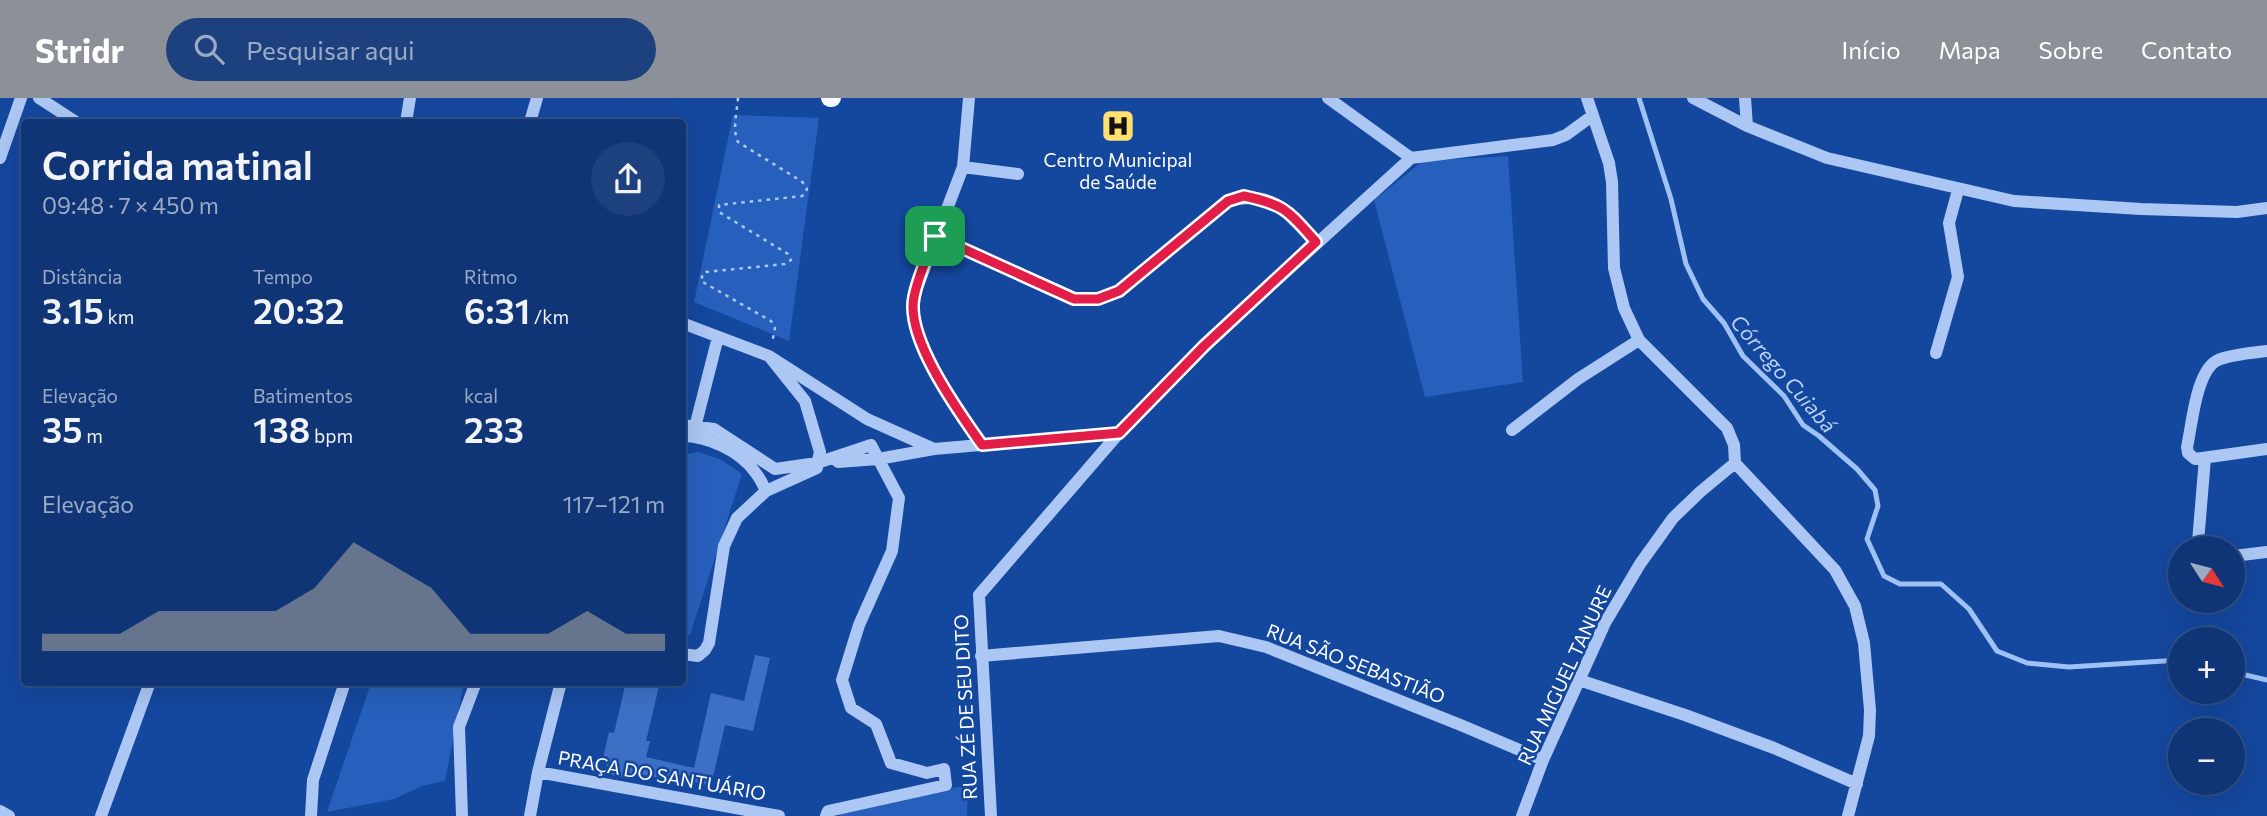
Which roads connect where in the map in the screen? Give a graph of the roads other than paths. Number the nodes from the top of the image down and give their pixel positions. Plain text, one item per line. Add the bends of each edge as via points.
1 (21, 98) edge
2 (39, 98) edge
3 (410, 98) edge
4 (537, 98) edge
5 (969, 98) edge
6 (1328, 98) edge
7 (1587, 98) edge
8 (1693, 98) edge
9 (1745, 98) edge
10 (1592, 116) junction
11 (71, 119) edge
12 (406, 119) edge
13 (531, 119) edge
14 (1746, 126) junction
15 (0, 158) edge
16 (1411, 158) junction
17 (963, 167) junction
18 (1018, 174) dead end
19 (1958, 190) junction
20 (2267, 208) edge
21 (935, 236) junction
22 (1316, 242) junction
23 (686, 325) edge
24 (718, 337) junction
25 (1639, 340) junction
26 (2267, 351) edge
27 (1937, 353) dead end
28 (769, 356) junction
29 (1512, 430) dead end
30 (688, 431) edge
31 (1119, 433) junction
32 (982, 445) junction
33 (934, 449) junction
34 (2267, 449) edge
35 (2204, 458) junction
36 (878, 459) junction
37 (1735, 463) junction
38 (817, 466) junction
39 (766, 491) junction
40 (2198, 536) edge
41 (2267, 552) edge
42 (2245, 555) edge
43 (686, 654) edge
44 (981, 656) junction
45 (1579, 680) junction
46 (149, 686) edge
47 (344, 686) edge
48 (474, 686) edge
49 (560, 686) edge
50 (1543, 760) junction
51 (538, 772) junction
52 (1857, 784) junction
53 (0, 811) edge
54 (9, 816) edge
55 (101, 816) edge
56 (311, 816) edge
57 (462, 816) edge
58 (530, 816) edge
59 (779, 816) edge
60 (826, 816) edge
61 (990, 816) edge
62 (1522, 816) edge
63 (1848, 816) edge

1 - 15 street
2 - 11 street
3 - 12 street
4 - 13 street
5 - 17 street
6 - 16 street
7 - 10 street
8 - 14 street
9 - 14 street
10 - 16 street via 1553,140
10 - 25 street via 1612,182 1614,268 1624,308
14 - 19 street via 1827,158
16 - 22 street
17 - 18 street
17 - 21 street
19 - 20 street via 2014,201 2141,209 2236,212
19 - 27 street via 1949,223 1958,277
21 - 22 street via 1074,299 1098,299 1119,291 1228,201 1244,196 1287,210
21 - 32 street via 913,298 913,319 951,400
22 - 31 street
23 - 24 street
24 - 28 street
24 - 30 street
25 - 29 street
25 - 37 street via 1727,428
26 - 35 street via 2210,365 2201,381 2187,447 2195,459
28 - 33 street via 867,419
28 - 38 street via 805,401 820,452
30 - 38 street via 714,429 775,470
30 - 39 street via 733,452 754,470
31 - 32 street
31 - 44 street, RUA ZÉ DE SEU DITO via 979,595
32 - 33 street
33 - 36 street
34 - 35 street
35 - 40 street
36 - 38 street via 871,445
36 - 60 street via 899,498 892,551 859,625 842,680 851,708 876,724 891,763 928,773 944,769 946,785 828,811
37 - 45 street, RUA MIGUEL TANURE via 1673,518 1605,623
37 - 52 street via 1835,570 1855,606 1864,643 1870,710 1869,736
38 - 39 street
39 - 43 street via 737,518 724,546 709,643 698,656
41 - 42 street
44 - 50 street, RUA SÃO SEBASTIÃO via 1220,636 1266,647
44 - 61 street, RUA ZÉ DE SEU DITO
45 - 50 street, RUA MIGUEL TANURE
45 - 52 street via 1774,748
46 - 55 street
47 - 56 street via 313,780
48 - 57 street via 459,727
49 - 51 street
50 - 62 street, RUA MIGUEL TANURE
51 - 58 street
51 - 59 street, PRAÇA DO SANTUÁRIO
52 - 63 street
53 - 54 street

